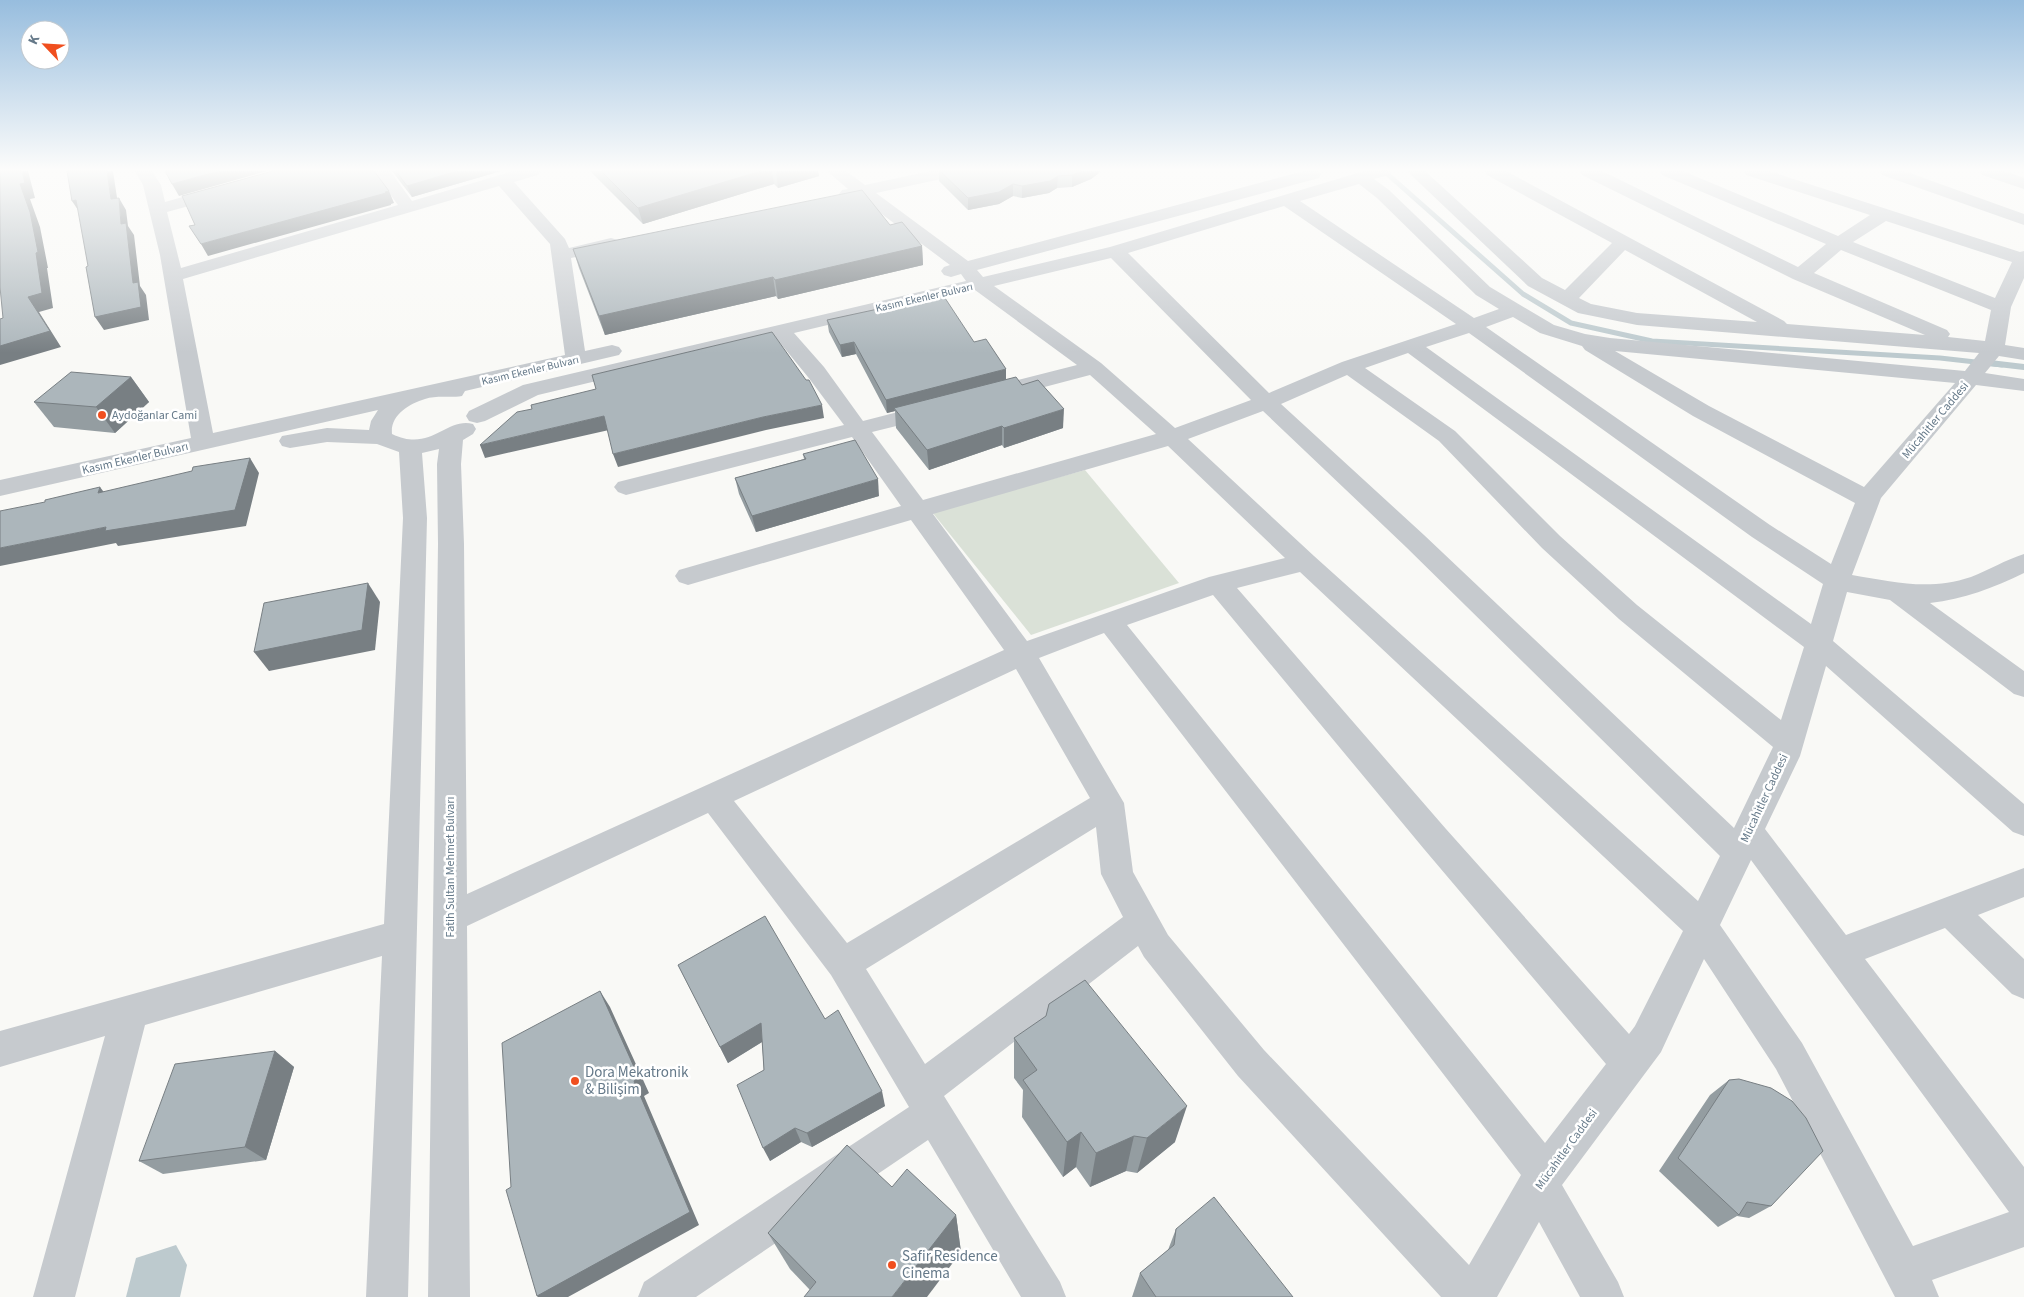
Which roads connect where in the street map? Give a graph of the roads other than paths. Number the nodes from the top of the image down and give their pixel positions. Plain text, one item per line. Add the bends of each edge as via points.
1 (163, 232) edge
2 (328, 232) edge
3 (549, 232) edge
4 (914, 232) edge
5 (1120, 232) edge
6 (1181, 232) edge
7 (1333, 232) edge
8 (1422, 232) edge
9 (1480, 232) edge
10 (1604, 232) edge
11 (1712, 232) edge
12 (1809, 232) edge
13 (1858, 232) edge
14 (1939, 232) edge
15 (628, 240) edge
16 (1623, 242) junction
17 (1839, 244) junction
18 (1115, 251) junction
19 (561, 255) junction
20 (2024, 259) edge
21 (1800, 275) junction
22 (174, 276) junction
23 (973, 276) junction
24 (2018, 286) edge
25 (1567, 299) junction
26 (2001, 307) junction
27 (1516, 310) junction
28 (1471, 325) junction
29 (780, 330) junction
30 (1786, 330) junction
31 (677, 336) dead end
32 (1582, 340) junction
33 (1962, 344) junction
34 (1410, 345) junction
35 (631, 347) dead end
36 (1994, 348) junction
37 (2024, 354) edge
38 (576, 359) junction
39 (1349, 366) junction
40 (1094, 368) junction
41 (1971, 378) junction
42 (2024, 385) edge
43 (427, 393) junction
44 (980, 397) edge
45 (1266, 402) junction
46 (952, 404) edge
47 (477, 416) junction
48 (858, 429) junction
49 (1172, 437) junction
50 (452, 438) junction
51 (396, 442) junction
52 (203, 443) junction
53 (626, 487) dead end
54 (0, 488) edge
55 (1869, 500) junction
56 (0, 505) edge
57 (917, 510) junction
58 (1305, 562) junction
59 (2024, 563) edge
60 (688, 576) dead end
61 (1837, 581) junction
62 (1218, 583) junction
63 (1899, 593) junction
64 (1109, 621) junction
65 (1819, 644) junction
66 (1022, 654) junction
67 (2018, 675) edge
68 (1789, 743) junction
69 (713, 796) junction
70 (1108, 804) junction
71 (2024, 823) edge
72 (1743, 842) junction
73 (2024, 882) edge
74 (1950, 911) junction
75 (450, 918) junction
76 (1142, 922) junction
77 (1702, 927) junction
78 (401, 935) junction
79 (1840, 953) junction
80 (843, 964) junction
81 (2024, 982) edge
82 (130, 1012) junction
83 (0, 1049) edge
84 (1630, 1063) junction
85 (927, 1102) junction
86 (1543, 1179) junction
87 (2024, 1200) edge
88 (2024, 1227) edge
89 (1911, 1284) edge
90 (54, 1297) edge
91 (387, 1297) edge
92 (449, 1297) edge
93 (659, 1297) edge
94 (1045, 1297) edge
95 (1470, 1297) edge
96 (1474, 1297) edge
97 (1603, 1297) edge

1 - 22 street
2 - 22 street
3 - 19 street via 559,243
4 - 23 street
5 - 23 street, Kasım Ekenler Bulvarı
6 - 18 street, Kasım Ekenler Bulvarı
7 - 28 street
8 - 27 street via 1483,291
9 - 25 street via 1535,282
10 - 16 street
11 - 21 street
12 - 17 street
13 - 17 street
14 - 20 street
15 - 19 street
16 - 25 street
16 - 30 street
17 - 21 street
17 - 26 street
18 - 23 street, Kasım Ekenler Bulvarı
18 - 45 street
19 - 38 street
20 - 24 street, Mücahitler Caddesi
21 - 33 street
22 - 52 street
23 - 29 street, Kasım Ekenler Bulvarı
23 - 31 street, Kasım Ekenler Bulvarı
23 - 40 street
24 - 26 street, Mücahitler Caddesi
25 - 30 street via 1585,309 1637,319
26 - 36 street, Mücahitler Caddesi
27 - 28 street
27 - 32 street via 1547,329
28 - 34 street
28 - 61 street via 1761,531
29 - 47 street, Kasım Ekenler Bulvarı via 531,390
29 - 48 street
30 - 33 street
32 - 41 street
32 - 55 street via 1701,411
33 - 36 street
34 - 39 street
34 - 65 street
35 - 38 street, Kasım Ekenler Bulvarı
36 - 37 street
36 - 41 street, Mücahitler Caddesi
38 - 43 street, Kasım Ekenler Bulvarı
39 - 45 street
39 - 68 street via 1447,436 1551,542 1628,612
40 - 44 street
40 - 49 street
41 - 42 street
41 - 55 street, Mücahitler Caddesi
43 - 47 street via 455,391 470,396 477,404
43 - 51 street via 398,403 385,414 379,426
43 - 52 street, Kasım Ekenler Bulvarı
45 - 49 street
45 - 72 street
46 - 48 street
47 - 50 street, Kasım Ekenler Bulvarı via 468,428
48 - 53 street
48 - 57 street
49 - 57 street
49 - 58 street
50 - 51 street, Kasım Ekenler Bulvarı via 431,445
50 - 75 street, Fatih Sultan Mehmet Bulvarı
51 - 56 street, Kasım Ekenler Bulvarı via 327,434
51 - 78 street via 415,518
52 - 54 street, Kasım Ekenler Bulvarı
55 - 61 street, Mücahitler Caddesi
57 - 60 street
57 - 66 street
58 - 62 street
58 - 77 street
59 - 63 street via 1978,584 1951,591 1914,595
61 - 63 street
61 - 65 street, Mücahitler Caddesi
62 - 64 street
62 - 84 street
63 - 67 street
64 - 66 street
64 - 86 street
65 - 68 street, Mücahitler Caddesi
65 - 71 street
66 - 69 street
66 - 70 street
68 - 72 street, Mücahitler Caddesi
69 - 75 street
69 - 80 street
70 - 76 street via 1117,874
70 - 80 street
72 - 77 street, Mücahitler Caddesi
72 - 79 street
73 - 74 street
74 - 79 street
74 - 81 street
75 - 92 street, Fatih Sultan Mehmet Bulvarı
76 - 85 street
76 - 95 street via 1156,946 1251,1063
77 - 84 street, Mücahitler Caddesi via 1648,1039
77 - 89 street via 1789,1056
78 - 82 street
78 - 91 street
79 - 87 street
80 - 85 street
82 - 83 street
82 - 90 street
84 - 86 street, Mücahitler Caddesi
85 - 93 street
85 - 94 street
86 - 96 street, Mücahitler Caddesi
86 - 97 street
88 - 89 street

